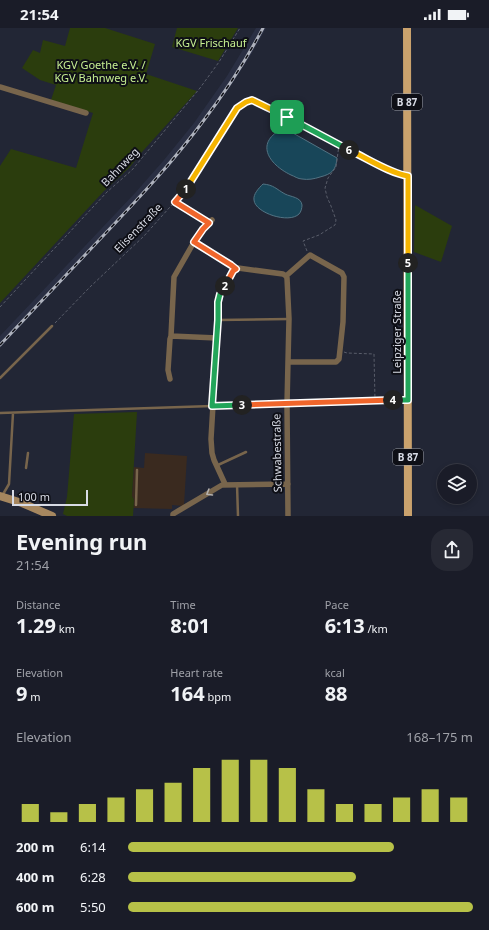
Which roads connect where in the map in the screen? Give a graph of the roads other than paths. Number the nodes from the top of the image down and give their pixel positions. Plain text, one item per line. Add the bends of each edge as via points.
1 (407, 28) edge
2 (0, 87) edge
3 (86, 113) dead end
4 (210, 221) road end
5 (194, 242) junction
6 (236, 269) junction
7 (286, 276) junction
8 (289, 319) junction
9 (218, 320) junction
10 (52, 326) road end
11 (171, 336) junction
12 (217, 338) junction
13 (289, 362) junction
14 (0, 378) edge
15 (170, 379) dead end
16 (212, 406) junction
17 (0, 413) edge
18 (13, 413) junction
19 (246, 452) dead end
20 (28, 453) dead end
21 (217, 466) junction
22 (26, 468) dead end
23 (137, 470) dead end
24 (225, 484) junction
25 (237, 484) junction
26 (288, 484) junction
27 (1, 496) edge
28 (136, 505) dead end
29 (52, 516) edge
30 (173, 516) edge
31 (238, 516) edge
32 (288, 516) edge
33 (408, 516) edge

1 - 33 main road, Leipziger Straße / B 87
2 - 3 street
4 - 5 street
5 - 6 street
5 - 11 street via 174,277
6 - 7 street
6 - 9 street via 220,294
7 - 8 street, Schwabestraße
7 - 13 street via 310,255 344,276 339,359 336,362
8 - 9 lane
8 - 13 street, Schwabestraße
9 - 12 street
10 - 14 lane
11 - 12 street
11 - 15 street via 168,370
12 - 16 street
13 - 26 street, Schwabestraße
16 - 18 lane
16 - 21 street via 212,453
17 - 18 lane
18 - 27 lane via 10,484
19 - 21 lane
20 - 22 lane
21 - 24 street
23 - 28 lane
24 - 25 street
24 -> 30 street
25 - 26 street
25 - 31 lane
26 - 32 street, Schwabestraße
27 - 29 street

